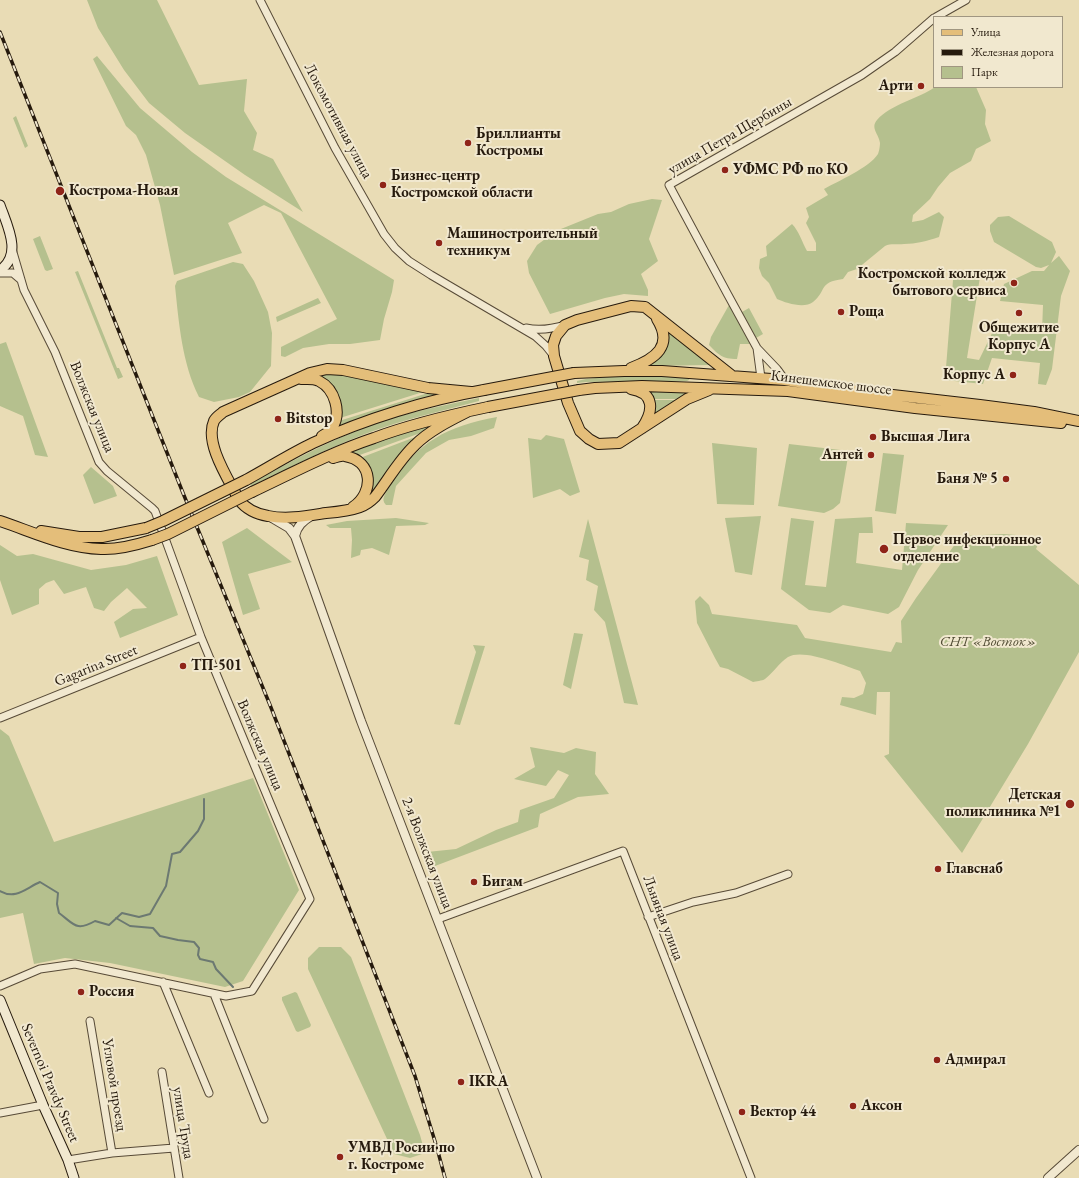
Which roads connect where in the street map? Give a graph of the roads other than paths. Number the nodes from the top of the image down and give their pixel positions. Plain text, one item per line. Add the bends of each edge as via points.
1 (260, 0) edge
2 (966, 0) edge
3 (938, 16) edge
4 (933, 20) edge
5 (0, 206) edge
6 (12, 247) junction
7 (10, 258) junction
8 (0, 264) edge
9 (0, 270) edge
10 (0, 273) edge
11 (20, 279) junction
12 (654, 314) junction
13 (565, 325) junction
14 (520, 327) junction
15 (757, 348) junction
16 (554, 356) junction
17 (624, 371) junction
18 (731, 376) junction
19 (761, 378) junction
20 (297, 379) junction
21 (785, 380) junction
22 (616, 387) junction
23 (716, 388) junction
24 (471, 392) junction
25 (467, 412) junction
26 (1079, 422) edge
27 (641, 430) junction
28 (312, 444) junction
29 (322, 460) junction
30 (348, 510) junction
31 (267, 516) junction
32 (311, 516) junction
33 (0, 521) edge
34 (27, 530) junction
35 (295, 536) junction
36 (201, 637) junction
37 (0, 718) edge
38 (788, 874) dead end
39 (648, 917) junction
40 (438, 919) junction
41 (163, 982) junction
42 (0, 986) edge
43 (214, 994) junction
44 (0, 1000) edge
45 (90, 1021) dead end
46 (162, 1072) dead end
47 (209, 1093) dead end
48 (42, 1105) junction
49 (0, 1113) edge
50 (264, 1119) dead end
51 (174, 1148) junction
52 (1079, 1150) edge
53 (112, 1153) junction
54 (68, 1160) junction
55 (74, 1178) edge
56 (179, 1178) edge
57 (537, 1178) edge
58 (751, 1178) edge
59 (1048, 1178) edge

1 - 14 street, Локомотивная улица via 335,148 384,234 395,248 431,275
2 - 3 street, улица Петра Щербины
4 - 15 street, улица Петра Щербины via 895,52 862,75 669,184
5 - 6 main road
6 - 7 main road
6 - 11 street, Волжская улица
7 - 8 main road
7 - 9 main road
10 - 11 street via 13,273
11 - 36 street, Волжская улица via 55,352 99,462 155,511
12 - 13 main road via 645,307 631,306
12 - 17 main road via 662,327 664,338 661,349 652,359
12 - 18 main road
13 - 14 street via 536,330
13 - 16 main road via 556,336 553,345
14 - 16 street, Локомотивная улица via 541,341
15 - 19 street, улица Петра Щербины
15 - 21 street, улица Петра Щербины
16 - 27 main road via 570,408 580,431 589,439 598,444 619,443
17 - 18 main road, Кинешемское шоссе
17 - 24 main road, Кинешемское шоссе, bridge via 574,373
18 - 19 main road, Кинешемское шоссе
19 - 21 main road, Кинешемское шоссе
20 - 24 main road via 327,369 343,370 428,388
20 - 28 main road via 318,380 327,386 336,405 333,427
20 - 31 main road via 223,412 214,420 212,430 216,454 239,500 249,510
21 - 26 main road, Кинешемское шоссе via 1034,412
22 - 23 main road, Кинешемское шоссе
22 - 25 main road, Кинешемское шоссе, bridge via 579,390
22 - 27 main road via 637,390 648,399 649,419
23 - 26 main road, Кинешемское шоссе via 788,391 1034,421
23 - 27 main road via 687,400
24 - 28 main road via 390,414
25 - 29 main road via 375,437
25 - 30 main road via 447,422 416,444 401,460 376,497 361,507
28 - 34 main road, bridge via 246,480 146,528 102,537 79,537
29 - 30 main road via 344,456 361,463 365,469 368,477 366,491 358,504
29 - 34 main road, bridge via 168,534 130,547 101,549 77,546
30 - 32 main road
31 - 32 main road
31 - 35 street via 289,528
32 - 35 street via 303,520
33 - 34 main road
35 - 40 street, 2-я Волжская улица via 361,721
36 - 37 street, Gagarina Street
36 - 43 street, Волжская улица via 310,899 252,991 226,996
38 - 39 street via 736,893 694,902
39 - 40 street, Льняная улица via 623,852
39 - 58 street, Льняная улица
40 - 57 street, 2-я Волжская улица
41 - 42 street, Волжская улица via 74,964 40,969
41 - 43 street, Волжская улица
41 - 47 street
43 - 50 street
44 - 48 main road, Severnoi Pravdy Street
45 - 53 street, Угловой проезд
46 - 51 street, улица Труда
48 - 49 street
48 - 54 main road, Severnoi Pravdy Street
51 - 53 street, Угловой проезд
51 - 56 street, улица Труда
52 - 59 street
53 - 54 street, Угловой проезд
54 - 55 main road, Severnoi Pravdy Street

